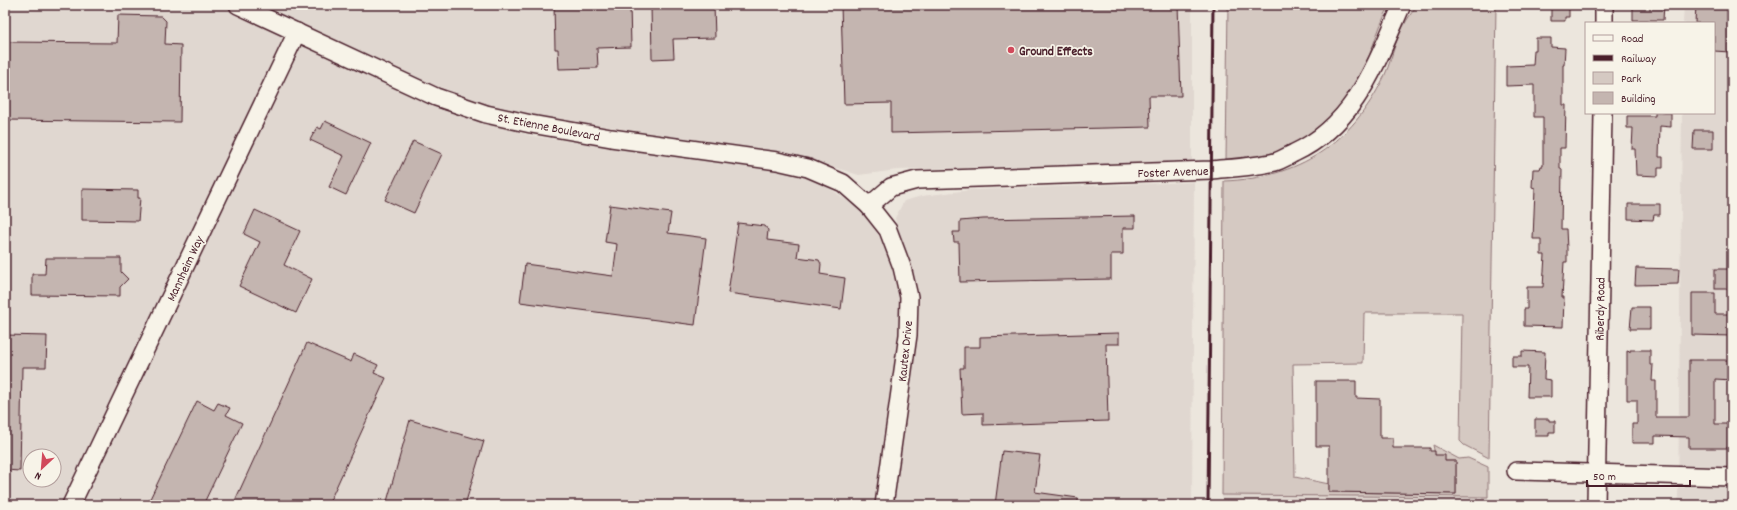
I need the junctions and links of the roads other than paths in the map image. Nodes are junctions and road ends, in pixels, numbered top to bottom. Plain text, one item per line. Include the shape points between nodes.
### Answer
1 (238, 5) edge
2 (1402, 5) edge
3 (1604, 5) edge
4 (271, 13) edge
5 (1604, 22) edge
6 (297, 32) junction
7 (1603, 114) edge
8 (870, 206) junction
9 (1516, 471) dead end
10 (1597, 473) junction
11 (1732, 477) edge
12 (71, 505) edge
13 (884, 505) edge
14 (1596, 505) edge

1 - 4 street, St. Etienne Boulevard
2 - 8 street, Foster Avenue via 1366,84 1340,121 1308,146 1276,162 1211,170 917,180 891,187
3 - 5 street
4 - 6 street, St. Etienne Boulevard
6 - 8 street, St. Etienne Boulevard via 436,97 486,114 612,138 770,159 808,168 843,183
6 - 12 street, Mannheim Way
7 - 10 street, Riberdy Road
8 - 13 street, Kautex Drive via 888,230 902,267 909,297 908,335
9 - 10 street
10 - 11 street
10 - 14 street, Riberdy Road

